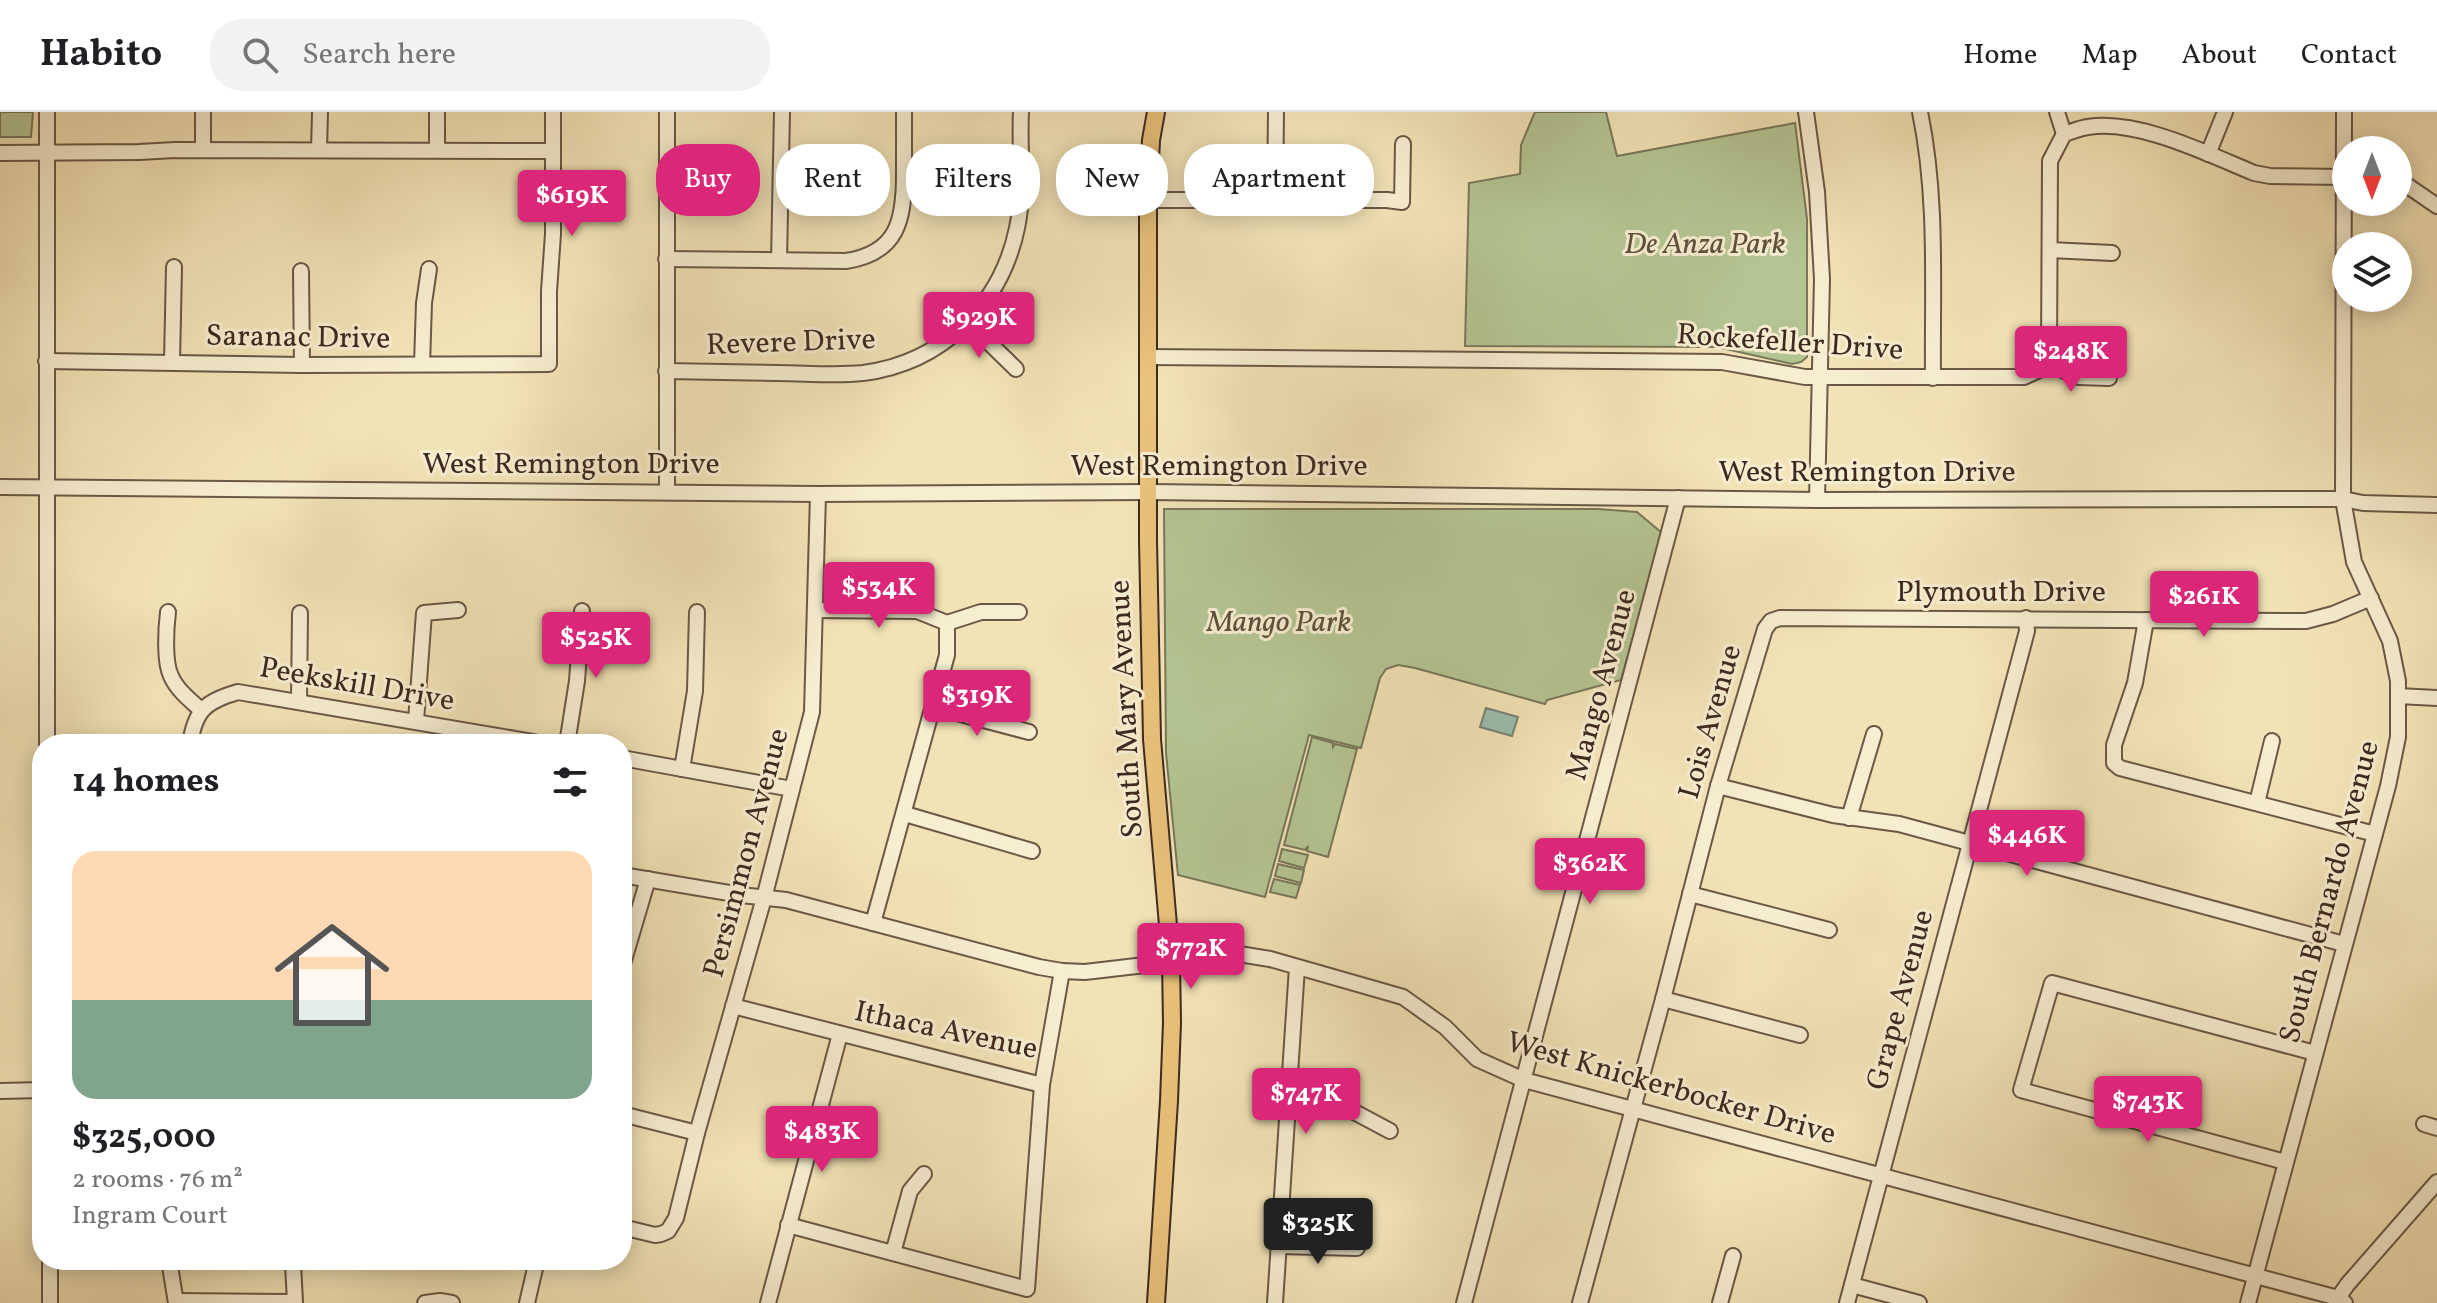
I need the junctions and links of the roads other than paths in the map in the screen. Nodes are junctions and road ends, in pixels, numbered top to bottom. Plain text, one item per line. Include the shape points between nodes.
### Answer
1 (47, 112) edge
2 (203, 112) edge
3 (320, 112) edge
4 (437, 112) edge
5 (553, 112) edge
6 (667, 112) edge
7 (782, 112) edge
8 (904, 112) edge
9 (1021, 112) edge
10 (1156, 112) edge
11 (1276, 112) edge
12 (1806, 112) edge
13 (1920, 112) edge
14 (2057, 112) edge
15 (2225, 112) edge
16 (2344, 112) edge
17 (2064, 134) junction
18 (2344, 136) edge
19 (1151, 144) edge
20 (1276, 144) edge
21 (1403, 144) dead end
22 (203, 150) junction
23 (319, 150) junction
24 (437, 150) junction
25 (553, 151) junction
26 (47, 152) junction
27 (0, 153) edge
28 (2208, 154) junction
29 (2332, 177) edge
30 (2412, 189) edge
31 (1374, 200) edge
32 (2437, 206) edge
33 (1148, 216) edge
34 (2345, 216) edge
35 (2050, 250) junction
36 (2112, 253) dead end
37 (666, 259) junction
38 (779, 260) junction
39 (174, 267) dead end
40 (429, 269) dead end
41 (301, 271) dead end
42 (969, 323) junction
43 (1148, 357) junction
44 (46, 361) junction
45 (172, 362) junction
46 (2045, 363) junction
47 (422, 364) junction
48 (302, 365) junction
49 (1016, 369) dead end
50 (666, 371) junction
51 (1819, 377) junction
52 (1933, 378) junction
53 (2109, 378) dead end
54 (0, 487) edge
55 (46, 487) junction
56 (667, 492) junction
57 (1149, 492) junction
58 (818, 494) junction
59 (1678, 498) junction
60 (2343, 499) junction
61 (1817, 500) junction
62 (2437, 505) edge
63 (2371, 598) junction
64 (458, 610) dead end
65 (815, 610) junction
66 (582, 611) dead end
67 (168, 612) dead end
68 (697, 612) dead end
69 (1019, 612) dead end
70 (300, 613) dead end
71 (2026, 618) junction
72 (2146, 620) junction
73 (1771, 621) joint
74 (947, 623) junction
75 (2398, 696) junction
76 (2437, 698) edge
77 (299, 701) junction
78 (934, 707) junction
79 (201, 710) junction
80 (416, 721) junction
81 (1029, 732) dead end
82 (47, 734) edge
83 (193, 734) edge
84 (489, 734) edge
85 (569, 734) edge
86 (1874, 734) dead end
87 (2272, 741) dead end
88 (632, 760) edge
89 (682, 769) junction
90 (1718, 786) junction
91 (792, 789) junction
92 (2257, 803) junction
93 (905, 814) junction
94 (1849, 818) junction
95 (2375, 834) junction
96 (1970, 843) junction
97 (1032, 851) dead end
98 (632, 877) edge
99 (648, 879) junction
100 (1690, 894) junction
101 (764, 898) junction
102 (873, 923) junction
103 (1829, 930) dead end
104 (632, 933) edge
105 (2344, 944) junction
106 (1171, 960) junction
107 (1297, 967) junction
108 (1062, 971) junction
109 (1663, 999) junction
110 (733, 1006) junction
111 (840, 1034) junction
112 (1800, 1035) dead end
113 (2315, 1053) junction
114 (1524, 1080) junction
115 (1042, 1085) junction
116 (32, 1090) edge
117 (0, 1091) edge
118 (1289, 1104) junction
119 (1633, 1109) junction
120 (632, 1117) edge
121 (1390, 1131) dead end
122 (697, 1133) junction
123 (2285, 1162) junction
124 (924, 1174) dead end
125 (1882, 1175) junction
126 (2437, 1182) edge
127 (788, 1225) junction
128 (632, 1229) edge
129 (1280, 1246) junction
130 (1357, 1248) dead end
131 (893, 1253) junction
132 (1733, 1256) dead end
133 (50, 1270) edge
134 (171, 1270) edge
135 (293, 1270) edge
136 (535, 1270) edge
137 (2255, 1276) junction
138 (1852, 1285) junction
139 (2342, 1301) edge
140 (176, 1302) edge
141 (50, 1303) edge
142 (425, 1303) edge
143 (452, 1303) edge
144 (527, 1303) edge
145 (768, 1303) edge
146 (1156, 1303) edge
147 (1275, 1303) edge
148 (1464, 1303) edge
149 (1580, 1303) edge
150 (1720, 1303) edge
151 (1847, 1303) edge
152 (1919, 1303) edge
153 (2248, 1303) edge

1 - 26 street
2 - 22 street
3 - 23 street
4 - 24 street
5 - 25 street
6 - 37 street
7 - 38 street
8 - 38 street via 904,204 890,239 856,259
9 - 42 street, Revere Drive via 1017,230 1003,271
10 - 19 main road, South Mary Avenue
11 - 20 street
12 - 51 street via 1822,279
13 - 52 street via 1932,213
14 - 17 street
15 - 28 street
16 - 18 street, South Bernardo Avenue
17 - 28 street via 2089,127 2133,129
17 - 35 street via 2050,161
21 - 31 street via 1402,202
22 - 23 street
22 - 26 street
23 - 24 street
24 - 25 street
25 - 47 street, Saranac Drive via 549,364
26 - 27 street
26 - 44 street
28 - 29 street via 2270,176
30 - 32 street
33 - 43 main road, South Mary Avenue
34 - 60 street, South Bernardo Avenue
35 - 36 street
35 - 46 street via 2051,342
37 - 38 street
37 - 50 street
39 - 45 street
40 - 47 street
41 - 48 street
42 - 49 street
42 - 50 street, Revere Drive via 919,356 864,372
43 - 51 street, Rockefeller Drive via 1722,362
43 - 57 main road, South Mary Avenue
44 - 45 street, Saranac Drive
44 - 55 street
45 - 48 street, Saranac Drive
46 - 52 street, Rockefeller Drive via 2024,377
46 - 53 street via 2079,377
47 - 48 street, Saranac Drive
50 - 56 street
51 - 52 street, Rockefeller Drive
51 - 61 street
54 - 55 street, West Remington Drive
55 - 56 street, West Remington Drive
55 - 82 street
56 - 58 street, West Remington Drive
57 - 58 street, West Remington Drive
57 - 59 street, West Remington Drive
57 - 106 main road, South Mary Avenue via 1152,739
58 - 65 street, Persimmon Avenue
59 - 61 street, West Remington Drive
59 - 114 street, Mango Avenue
60 - 61 street, West Remington Drive
60 - 62 street, West Remington Drive
60 - 63 street, South Bernardo Avenue via 2354,562
63 - 72 street, Plymouth Drive via 2306,621
63 - 75 street, South Bernardo Avenue via 2390,641
64 - 80 street via 424,613
65 - 74 street via 917,611
65 - 91 street, Persimmon Avenue via 812,712
66 - 85 street
67 - 79 street via 170,674
68 - 89 street via 695,691
69 - 74 street via 981,612
70 - 77 street
71 - 72 street, Plymouth Drive
71 - 73 street, Plymouth Drive
71 - 96 street, Grape Avenue via 2027,631
72 - 92 street via 2114,763
73 - 90 street, Lois Avenue
74 - 78 street via 947,655
75 - 76 street
75 - 95 street, South Bernardo Avenue via 2394,762
77 - 79 street, Peekskill Drive via 238,692 215,698
77 - 80 street, Peekskill Drive
78 - 81 street
78 - 93 street
79 - 83 street
80 - 84 street, Peekskill Drive
86 - 94 street
87 - 92 street
88 - 89 street
89 - 91 street
90 - 94 street
90 - 100 street, Lois Avenue
91 - 101 street, Persimmon Avenue
92 - 95 street
93 - 97 street
93 - 102 street
94 - 96 street via 1899,824
95 - 105 street, South Bernardo Avenue
96 - 105 street
96 - 125 street, Grape Avenue
98 - 99 street, West Knickerbocker Drive
99 - 101 street, West Knickerbocker Drive
99 - 104 street
100 - 103 street
100 - 109 street, Lois Avenue
101 - 102 street, West Knickerbocker Drive
101 - 110 street, Persimmon Avenue
102 - 108 street, West Knickerbocker Drive
105 - 113 street, South Bernardo Avenue
106 - 107 street, West Knickerbocker Drive via 1239,954
106 - 108 street, West Knickerbocker Drive
106 - 146 main road, South Mary Avenue via 1169,1101
107 - 114 street, West Knickerbocker Drive via 1403,997 1477,1059
107 - 118 street
108 - 115 street, Ithaca Avenue
109 - 112 street
109 - 119 street, Lois Avenue
110 - 111 street, Ithaca Avenue
110 - 122 street, Persimmon Avenue
111 - 115 street, Ithaca Avenue
111 - 127 street
113 - 123 street, South Bernardo Avenue
113 - 123 street via 2052,983 2021,1090
114 - 119 street, West Knickerbocker Drive
114 - 148 street, Mango Avenue
115 - 131 street via 1027,1289
116 - 117 street
118 - 121 street via 1345,1107
118 - 129 street
119 - 125 street, West Knickerbocker Drive
119 - 149 street, Lois Avenue
120 - 122 street
122 - 128 street, Persimmon Avenue via 668,1231 655,1235
123 - 137 street, South Bernardo Avenue
124 - 131 street via 910,1191
125 - 137 street, West Knickerbocker Drive
125 - 138 street, Grape Avenue
126 - 139 street via 2347,1285
127 - 131 street
127 - 145 street
129 - 130 street
129 - 147 street
132 - 150 street
133 - 141 street
134 - 140 street
135 - 140 street via 295,1302
136 - 144 street
137 - 139 street, West Knickerbocker Drive
137 - 153 street, South Bernardo Avenue
138 - 151 street, Grape Avenue
138 - 152 street
142 - 143 street

